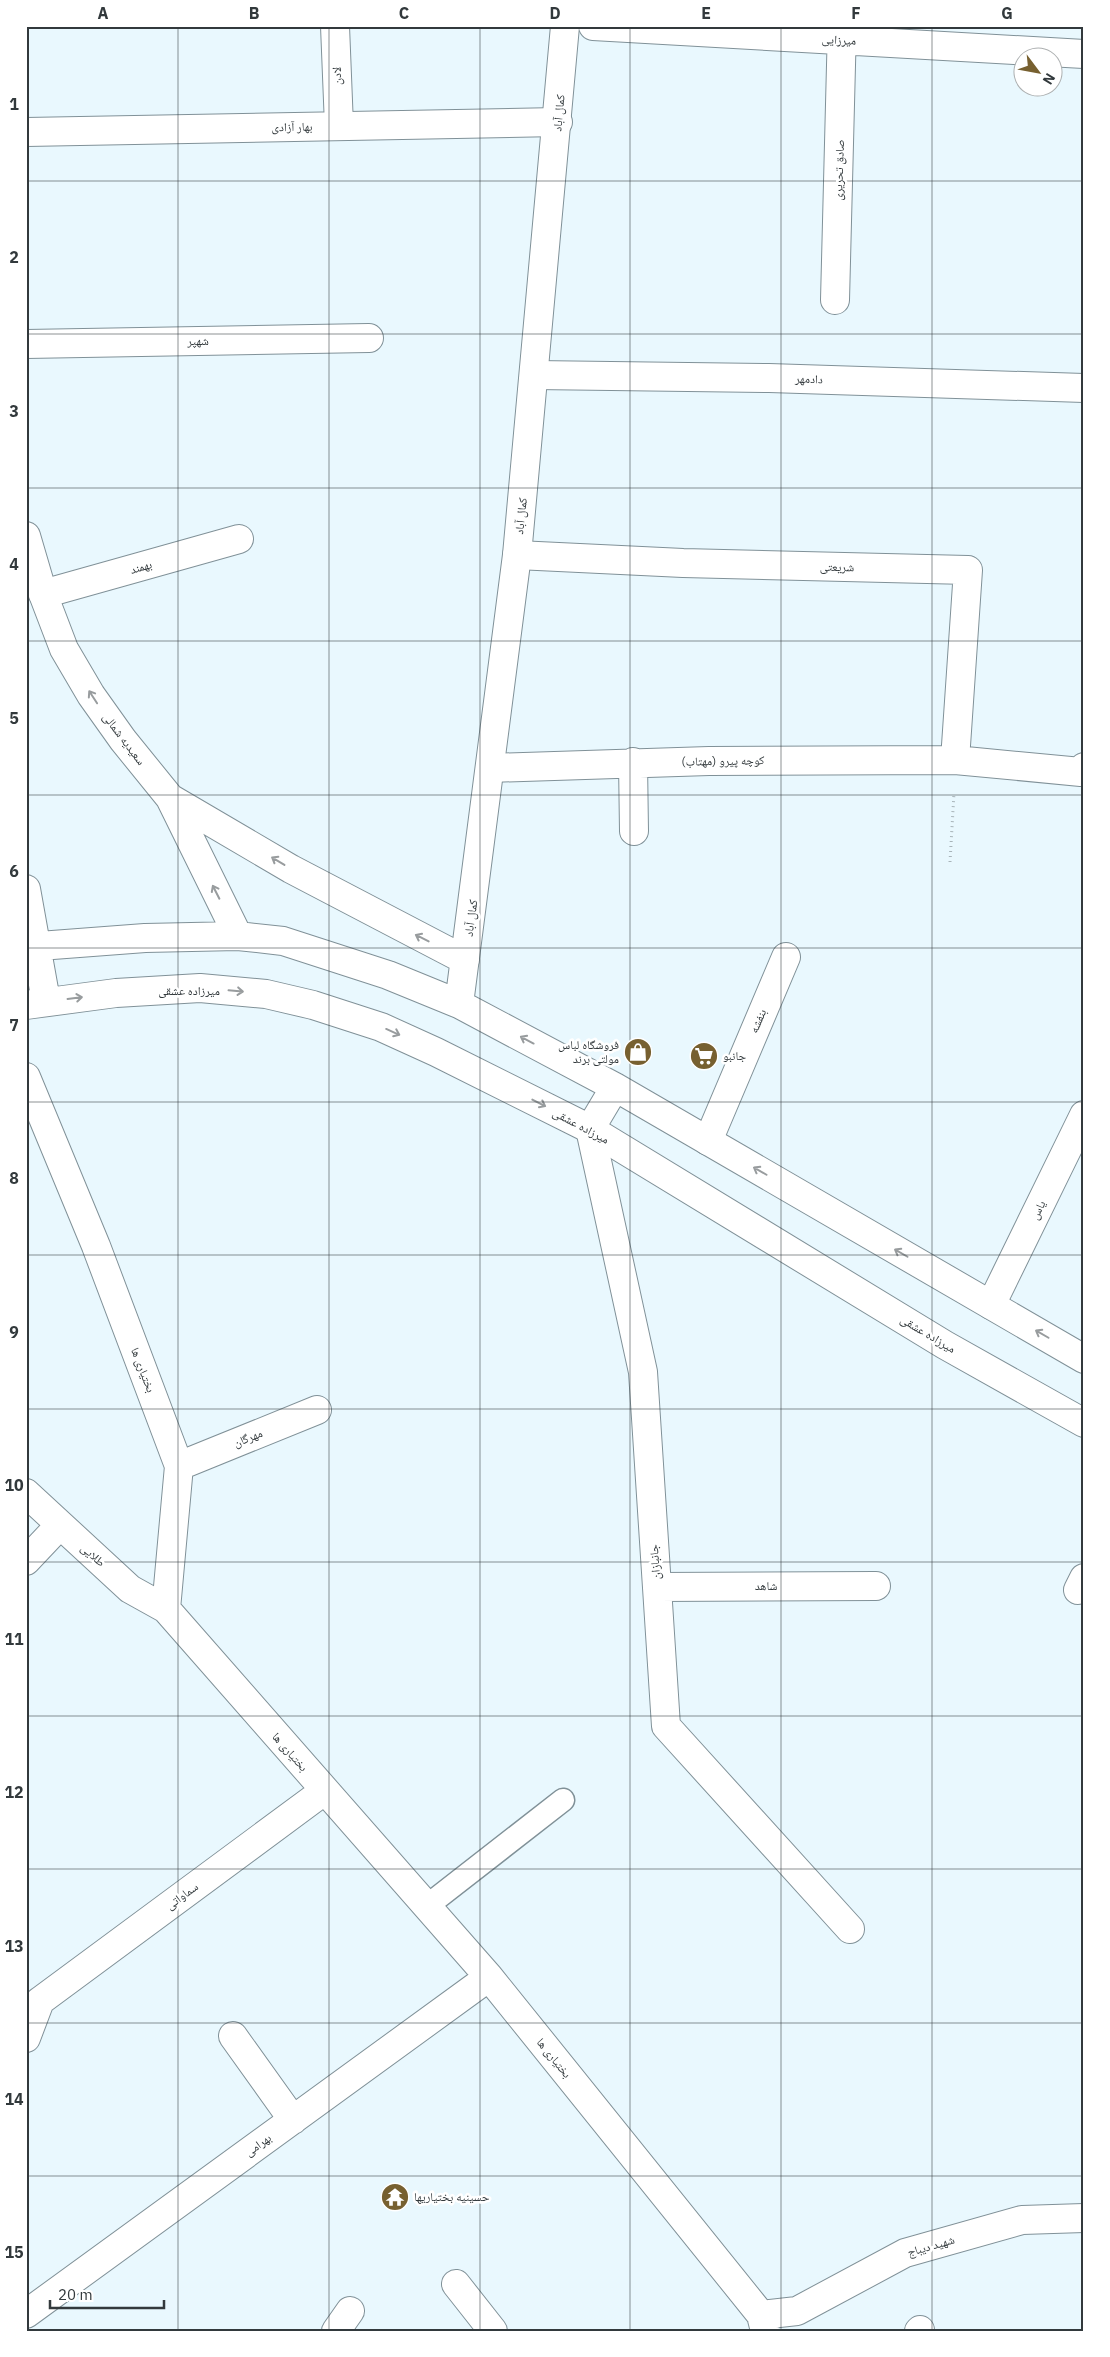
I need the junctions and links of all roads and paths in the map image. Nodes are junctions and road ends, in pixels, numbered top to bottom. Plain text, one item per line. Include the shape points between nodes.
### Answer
1 (335, 26) edge
2 (565, 26) edge
3 (594, 26) edge
4 (842, 33) edge
5 (1084, 54) edge
6 (558, 122) junction
7 (339, 126) junction
8 (26, 132) edge
9 (835, 300) dead end
10 (369, 338) dead end
11 (26, 344) edge
12 (535, 375) junction
13 (1084, 388) edge
14 (26, 536) edge
15 (239, 539) dead end
16 (517, 554) junction
17 (43, 594) junction
18 (955, 760) junction
19 (634, 762) junction
20 (490, 768) junction
21 (1084, 768) edge
22 (170, 798) junction
23 (634, 831) dead end
24 (950, 862) dead end
25 (26, 889) edge
26 (238, 936) junction
27 (32, 946) edge
28 (786, 957) dead end
29 (465, 960) junction
30 (36, 1003) edge
31 (459, 1004) junction
32 (26, 1077) edge
33 (615, 1087) junction
34 (1084, 1114) edge
35 (590, 1129) junction
36 (708, 1141) junction
37 (991, 1305) junction
38 (1084, 1359) edge
39 (317, 1410) dead end
40 (1084, 1423) edge
41 (179, 1466) junction
42 (26, 1493) edge
43 (60, 1525) junction
44 (26, 1561) edge
45 (876, 1586) dead end
46 (657, 1587) junction
47 (166, 1609) junction
48 (324, 1791) junction
49 (564, 1800) dead end
50 (427, 1906) junction
51 (850, 1929) dead end
52 (489, 1977) junction
53 (33, 2000) edge
54 (233, 2036) dead end
55 (26, 2038) edge
56 (292, 2120) junction
57 (1084, 2218) edge
58 (456, 2284) dead end
59 (26, 2314) edge
60 (763, 2323) edge
61 (493, 2331) edge

1 - 7 street, لادن
2 - 6 street, کمال آباد
3 - 4 street, میرزایی
4 - 5 street, میرزایی
4 - 9 street, صادق تحریری
6 - 7 street, بهار آزادی
6 - 12 street, کمال آباد
7 - 8 street, بهار آزادی
10 - 11 street, شهپر
12 - 13 street, دادمهر via 769,378
12 - 16 street, کمال آباد
14 - 17 street, سعیدیه شمالی
15 - 17 street, بهمند
16 - 18 street, شریعتی via 682,563 968,570
16 - 20 street, کمال آباد
22 -> 17 street, سعیدیه شمالی via 122,740 91,694 64,649
18 - 19 street, کوچه پیرو (مهتاب)
18 - 21 street, کوچه پیرو (مهتاب) via 1081,772
18 - 24 path
19 - 20 street, کوچه پیرو (مهتاب)
19 - 23 street
20 - 29 street, کمال آباد
26 -> 22 street, سعیدیه شمالی
29 -> 22 street via 291,869
25 - 27 street
26 - 27 street via 144,938
26 - 31 street via 283,941 388,974
27 - 30 street
28 - 36 street, بنفشه
29 - 31 street, کمال آباد
30 -> 35 street, میرزاده عشقی via 116,993 200,988 266,994 313,1005 389,1030
33 -> 31 street
32 - 41 street, بختیاری ها via 96,1246
33 - 35 street
33 - 36 street
34 - 37 street, یاس
35 - 40 street, میرزاده عشقی via 945,1345
35 - 46 street, جانبازان via 643,1372
37 -> 36 street
38 -> 37 street
39 - 41 street, مهرگان
41 - 47 street, بختیاری ها
42 - 43 street, طلایی
43 - 44 street
43 - 47 street, طلایی via 130,1588
45 - 46 street, شاهد
46 - 51 street, جانبازان via 666,1726
47 - 48 street, بختیاری ها
48 - 50 street, بختیاری ها
48 - 53 street, سماواتی
49 - 50 lane
50 - 52 street, بختیاری ها
52 - 56 street, بهرامی
52 - 60 street, بختیاری ها
53 - 55 street
54 - 56 street
56 - 59 street, بهرامی
57 - 60 street, شهید دیباج via 1022,2220 905,2253 797,2311
58 - 61 street

